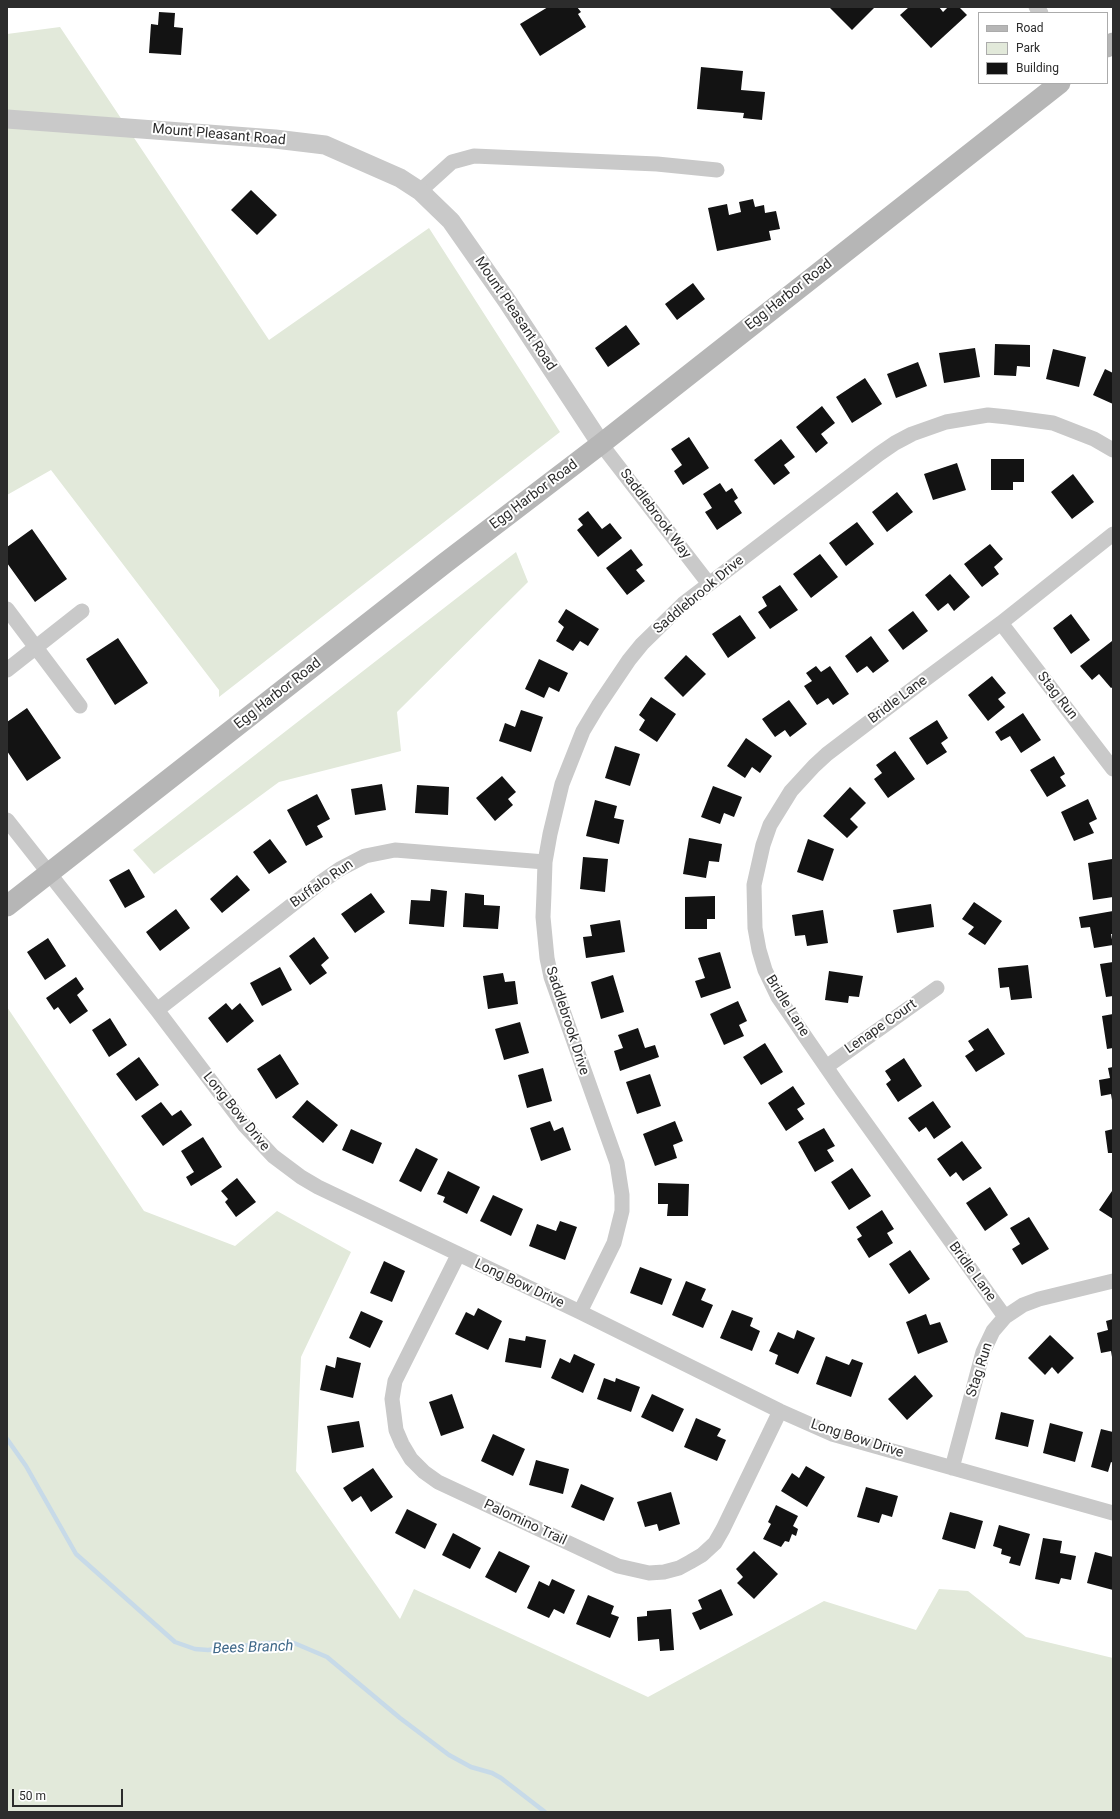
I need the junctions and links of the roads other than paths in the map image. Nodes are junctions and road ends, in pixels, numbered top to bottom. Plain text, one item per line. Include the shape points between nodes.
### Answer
1 (1059, 84) edge
2 (7, 119) edge
3 (717, 170) dead end
4 (420, 191) junction
5 (601, 444) junction
6 (1113, 450) edge
7 (1113, 534) edge
8 (709, 584) junction
9 (7, 609) edge
10 (82, 611) dead end
11 (1001, 623) junction
12 (36, 647) junction
13 (7, 670) edge
14 (80, 706) dead end
15 (1113, 769) edge
16 (7, 820) edge
17 (545, 862) junction
18 (50, 873) junction
19 (7, 906) edge
20 (937, 988) dead end
21 (157, 1010) junction
22 (826, 1067) junction
23 (458, 1255) junction
24 (1113, 1281) edge
25 (580, 1312) junction
26 (1005, 1317) junction
27 (780, 1411) junction
28 (952, 1468) junction
29 (1113, 1513) edge

1 - 5 main road, Egg Harbor Road
2 - 4 street, Mount Pleasant Road via 325,145 400,178
3 - 4 street via 657,164 474,156 452,162
4 - 5 street, Mount Pleasant Road via 451,221
5 - 8 street, Saddlebrook Way
5 - 18 main road, Egg Harbor Road
6 - 8 street, Saddlebrook Drive via 1073,430 1029,419 988,416 935,425 895,443
7 - 11 street, Bridle Lane
8 - 17 street, Saddlebrook Drive via 683,604 642,644 590,719 562,784
9 - 12 street
10 - 12 street
11 - 15 street, Stag Run
11 - 22 street, Bridle Lane via 827,754 791,791 770,825 754,885 755,928 759,950 778,997
12 - 13 street
12 - 14 street
16 - 18 street, Long Bow Drive
17 - 21 street, Buffalo Run via 395,850 365,856 324,880
17 - 25 street, Saddlebrook Drive via 543,917 551,977 616,1163 622,1195 622,1211 614,1243
18 - 19 main road, Egg Harbor Road
18 - 21 street, Long Bow Drive
20 - 22 street, Lenape Court
21 - 23 street, Long Bow Drive via 245,1126 260,1144 286,1167 318,1187
22 - 26 street, Bridle Lane
23 - 25 street, Long Bow Drive
23 - 27 street, Palomino Trail via 403,1365 392,1399 396,1430 402,1444 411,1459 438,1482 618,1566 649,1573 664,1572 690,1562 715,1543
24 - 26 street, Stag Run via 1038,1299
25 - 27 street, Long Bow Drive
26 - 28 street, Stag Run via 993,1331 984,1352
27 - 28 street, Long Bow Drive via 832,1434
28 - 29 street, Long Bow Drive

